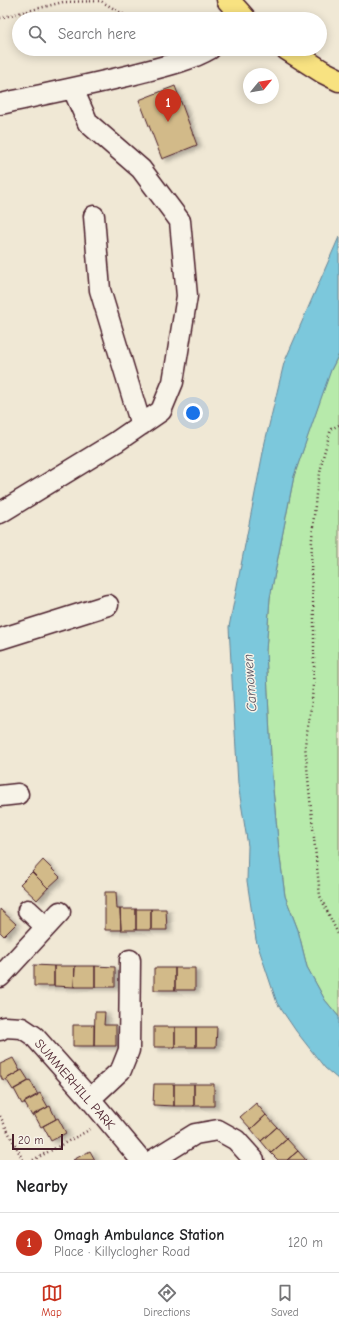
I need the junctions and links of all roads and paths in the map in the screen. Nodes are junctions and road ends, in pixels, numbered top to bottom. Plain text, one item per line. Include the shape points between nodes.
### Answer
1 (228, 0) edge
2 (24, 12) edge
3 (119, 12) edge
4 (239, 12) edge
5 (12, 15) edge
6 (0, 18) edge
7 (192, 56) edge
8 (298, 56) edge
9 (339, 80) edge
10 (73, 89) junction
11 (0, 104) edge
12 (94, 216) dead end
13 (141, 425) junction
14 (339, 425) edge
15 (0, 513) edge
16 (108, 604) dead end
17 (0, 639) edge
18 (28, 910) dead end
19 (60, 912) dead end
20 (46, 927) junction
21 (339, 936) edge
22 (130, 960) dead end
23 (0, 978) edge
24 (0, 1030) edge
25 (90, 1100) junction
26 (0, 1116) edge
27 (108, 1121) junction
28 (23, 1160) edge
29 (33, 1160) edge
30 (141, 1160) edge
31 (153, 1160) edge
32 (254, 1160) edge

1 - 4 highway
2 - 3 path via 63,2 101,1
5 - 6 path
7 - 10 street via 159,68
8 - 9 highway
10 - 11 street
10 - 13 street via 88,123 141,169 180,221 186,296 173,382 161,411
12 - 13 street via 100,290
13 - 15 street
14 - 21 path via 331,429 316,494 311,572 314,667 312,702 305,745 320,896
16 - 17 street
18 - 20 street
19 - 20 street
20 - 23 street
22 - 25 street via 129,1050 121,1070
24 - 25 street, SUMMERHILL PARK via 4,1027 22,1028 34,1036
25 - 27 street, SUMMERHILL PARK
26 - 28 path
27 - 29 path
27 - 30 street, SUMMERHILL PARK
31 - 32 street via 195,1134 218,1130 236,1140

